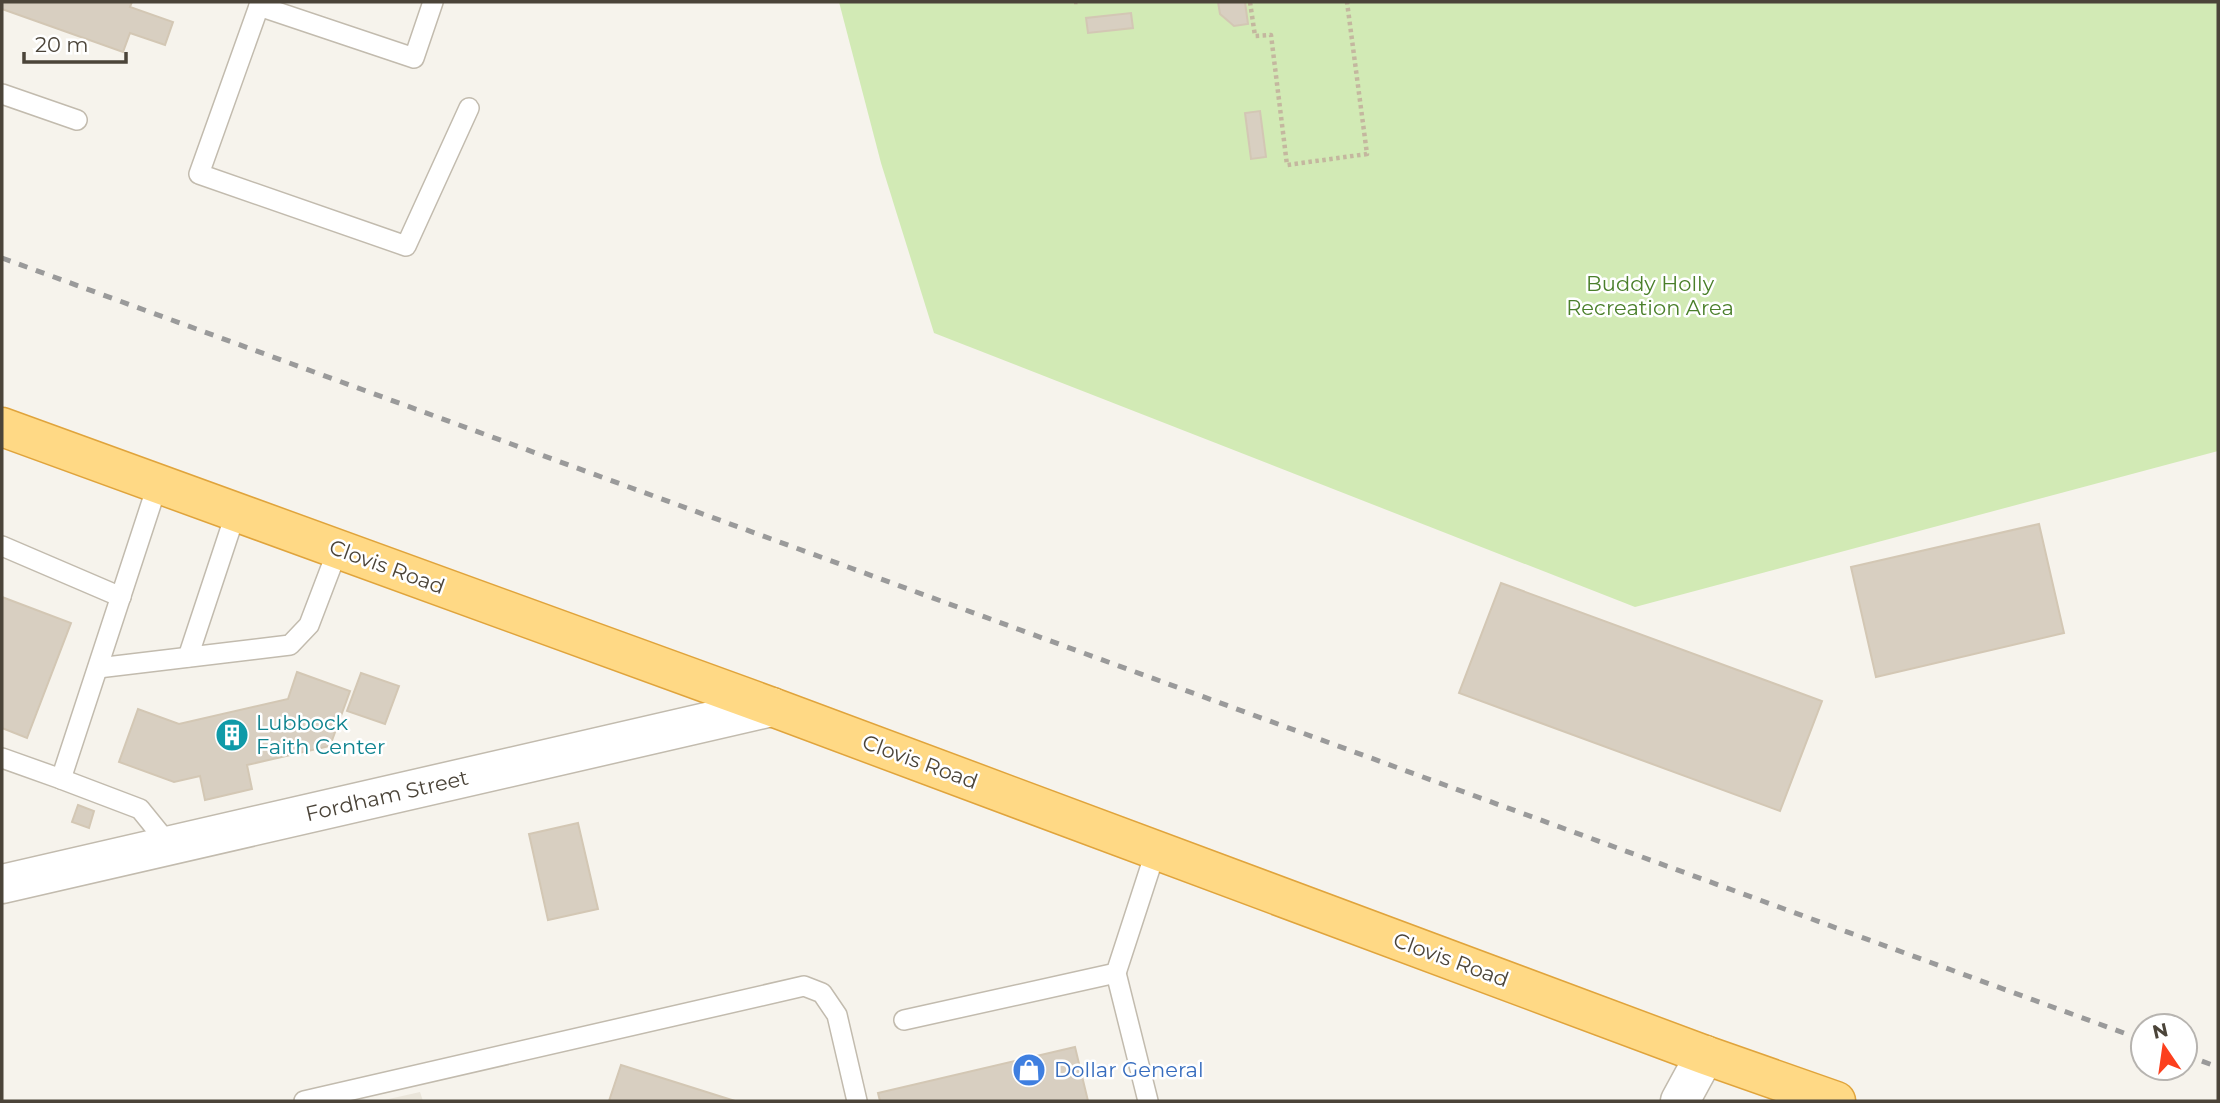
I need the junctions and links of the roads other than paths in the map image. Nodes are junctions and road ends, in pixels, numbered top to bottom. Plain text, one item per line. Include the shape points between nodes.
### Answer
1 (433, 2) edge
2 (260, 4) edge
3 (2, 94) edge
4 (469, 108) dead end
5 (77, 120) dead end
6 (2, 427) edge
7 (158, 483) junction
8 (236, 512) junction
9 (2, 546) edge
10 (338, 549) junction
11 (121, 597) junction
12 (188, 657) junction
13 (98, 668) junction
14 (772, 707) junction
15 (2, 758) edge
16 (61, 779) junction
17 (170, 846) junction
18 (1156, 850) junction
19 (2, 884) edge
20 (1116, 973) junction
21 (904, 1020) dead end
22 (1705, 1055) junction
23 (304, 1101) edge
24 (857, 1101) edge
25 (1148, 1101) edge
26 (1680, 1101) edge
27 (1836, 1101) edge

1 - 2 lane via 414,58
2 - 4 lane via 199,174 406,246
3 - 5 lane
6 - 7 highway, Clovis Road
7 - 8 highway, Clovis Road
7 - 11 lane
8 - 10 highway, Clovis Road
8 - 12 lane
9 - 11 lane
10 - 12 lane via 309,625 290,645
10 - 14 highway, Clovis Road
11 - 13 lane
12 - 13 lane
13 - 16 lane
14 - 17 street, Fordham Street
14 - 18 highway, Clovis Road
15 - 16 lane
16 - 17 lane via 140,809
17 - 19 street, Fordham Street
18 - 20 lane
18 - 22 highway, Clovis Road
20 - 21 lane
20 - 25 lane
22 - 26 street
22 - 27 highway, Clovis Road
23 - 24 lane via 803,986 822,993 837,1015

